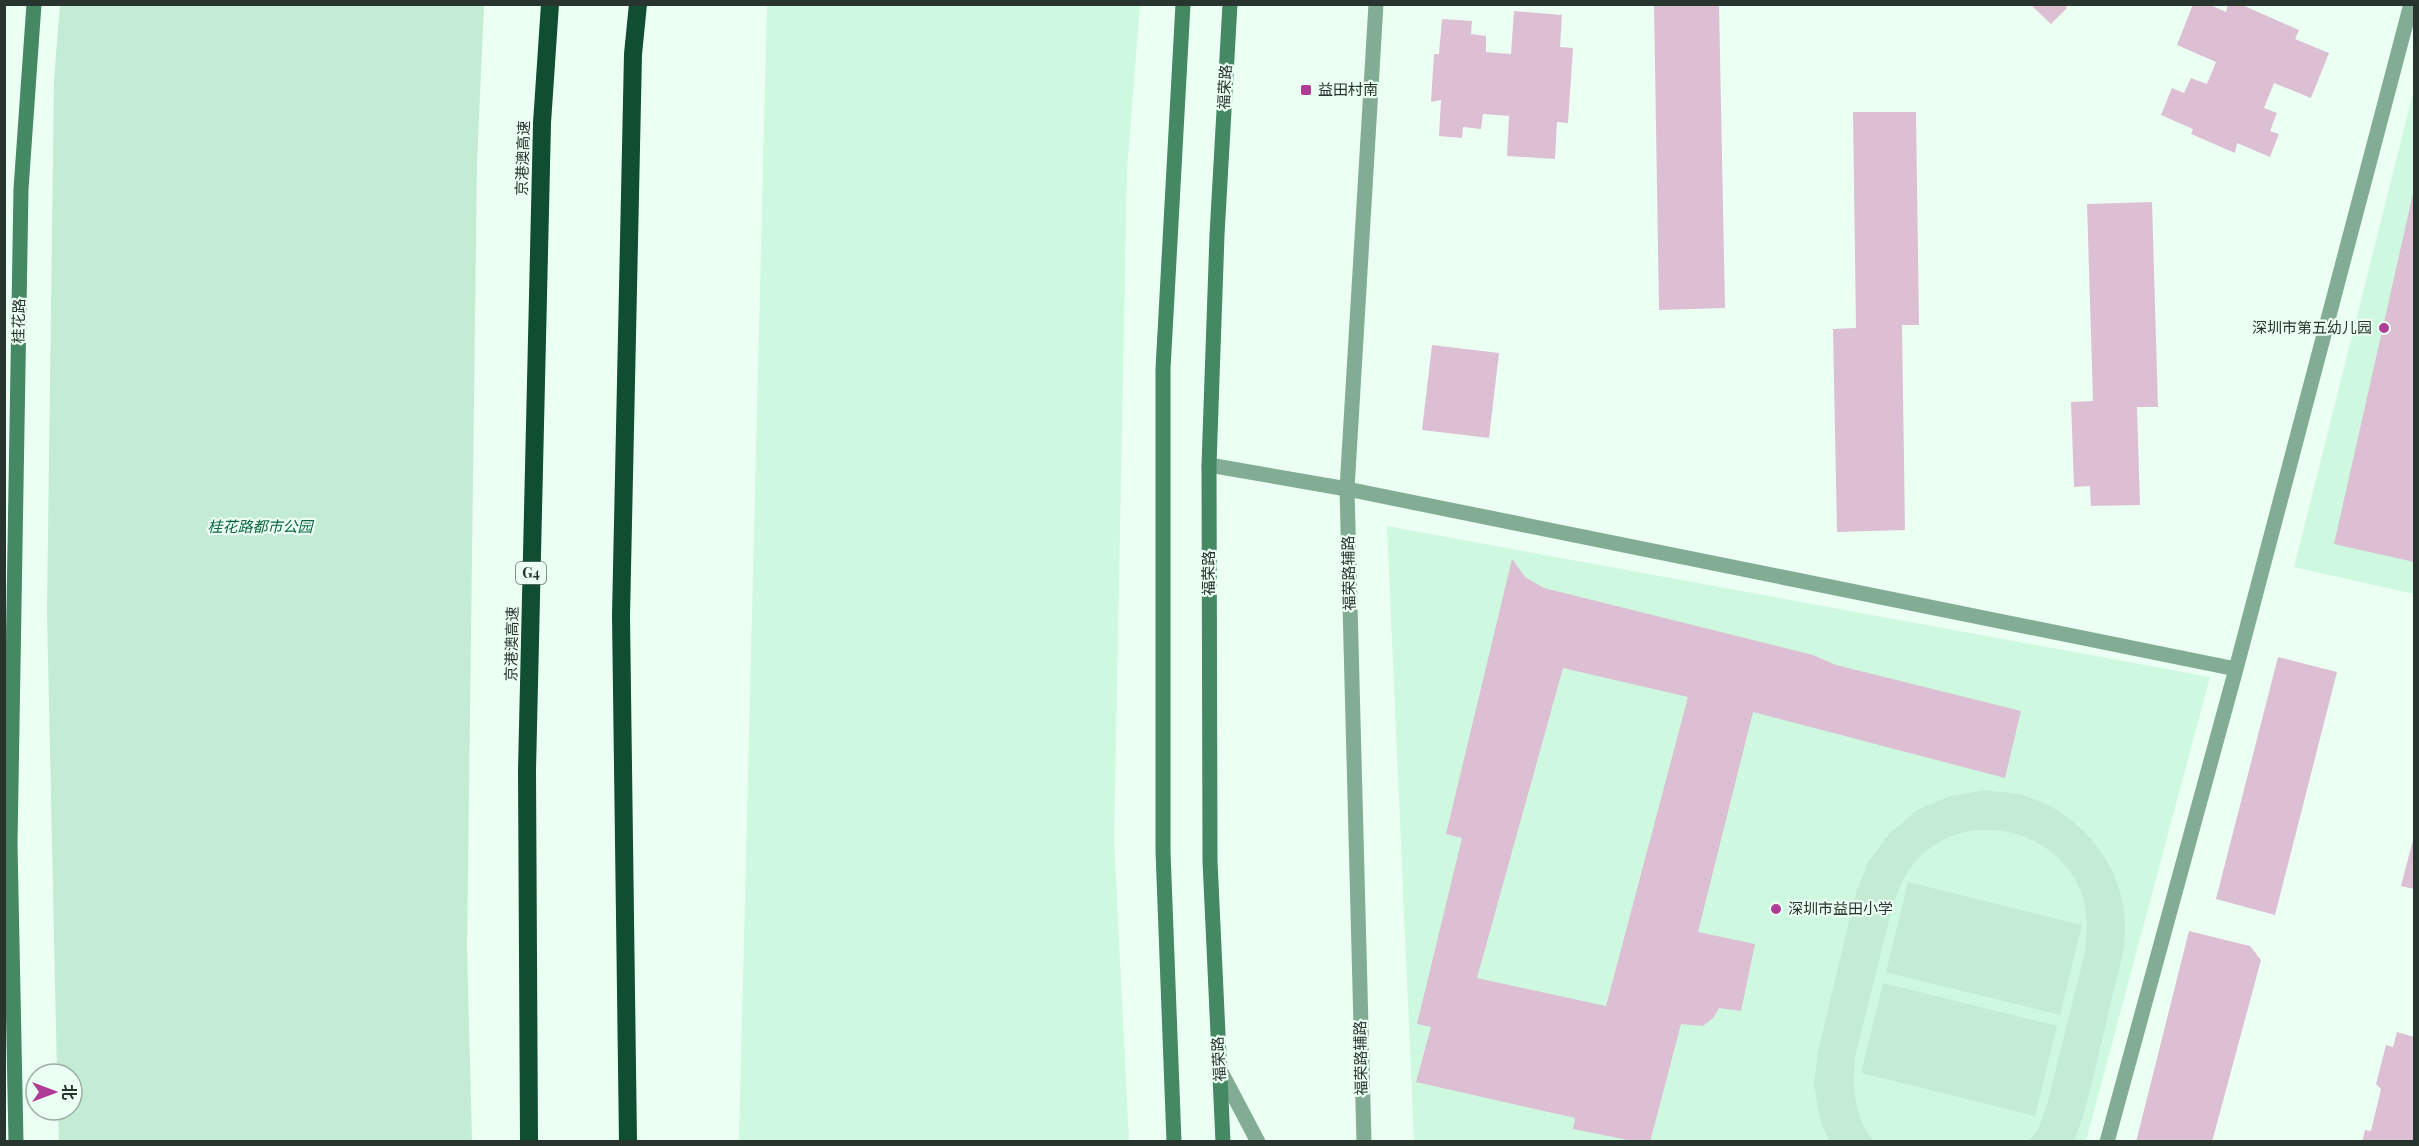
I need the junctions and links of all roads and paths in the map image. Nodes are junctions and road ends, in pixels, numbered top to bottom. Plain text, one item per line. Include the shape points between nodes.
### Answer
1 (34, 4) edge
2 (550, 4) edge
3 (638, 4) edge
4 (1183, 4) edge
5 (1230, 4) edge
6 (1376, 4) edge
7 (2411, 4) edge
8 (1209, 465) junction
9 (1347, 489) junction
10 (2236, 669) junction
11 (1219, 1068) junction
12 (16, 1142) edge
13 (529, 1142) edge
14 (628, 1142) edge
15 (1174, 1142) edge
16 (1223, 1142) edge
17 (1258, 1142) edge
18 (1364, 1142) edge
19 (2107, 1142) edge

1 - 12 main road, 桂花路 via 21,189 10,844
2 - 13 highway, 京港澳高速 / G4 via 542,123 527,770
3 - 14 highway via 633,54 621,616
4 - 15 main road via 1163,369 1163,851
5 - 8 main road, 福荣路 via 1216,235
6 - 9 street, 福荣路辅路
7 - 10 street
8 - 9 street
8 - 11 main road, 福荣路 via 1210,861
9 - 10 street
9 - 18 street, 福荣路辅路
10 - 19 street
11 - 16 main road, 福荣路
11 - 17 street

